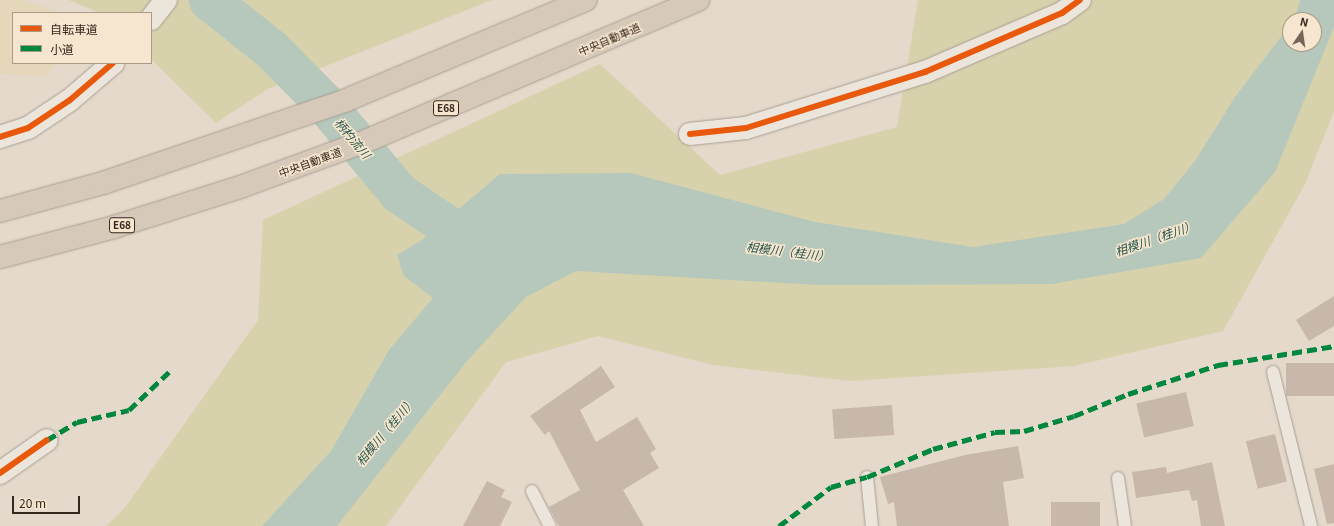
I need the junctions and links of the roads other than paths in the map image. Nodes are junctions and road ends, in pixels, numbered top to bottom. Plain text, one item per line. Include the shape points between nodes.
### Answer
1 (166, 0) edge
2 (586, 0) edge
3 (698, 0) edge
4 (1080, 0) edge
5 (152, 18) edge
6 (112, 64) edge
7 (690, 134) dead end
8 (0, 137) edge
9 (0, 211) edge
10 (0, 257) edge
11 (1273, 372) dead end
12 (47, 440) dead end
13 (0, 473) edge
14 (867, 477) dead end
15 (1118, 478) dead end
16 (532, 491) dead end
17 (550, 526) edge
18 (872, 526) edge
19 (1125, 526) edge
20 (1311, 526) edge

1 - 5 street
2 - 9 highway via 344,101 218,146
3 - 10 highway, 中央自動車道 / E68 via 366,141 243,186 114,227
4 - 7 street via 1062,13 925,72 746,128
6 - 8 street via 70,100 28,128
11 - 20 lane
12 - 13 street
14 - 18 lane
15 - 19 lane
16 - 17 lane

